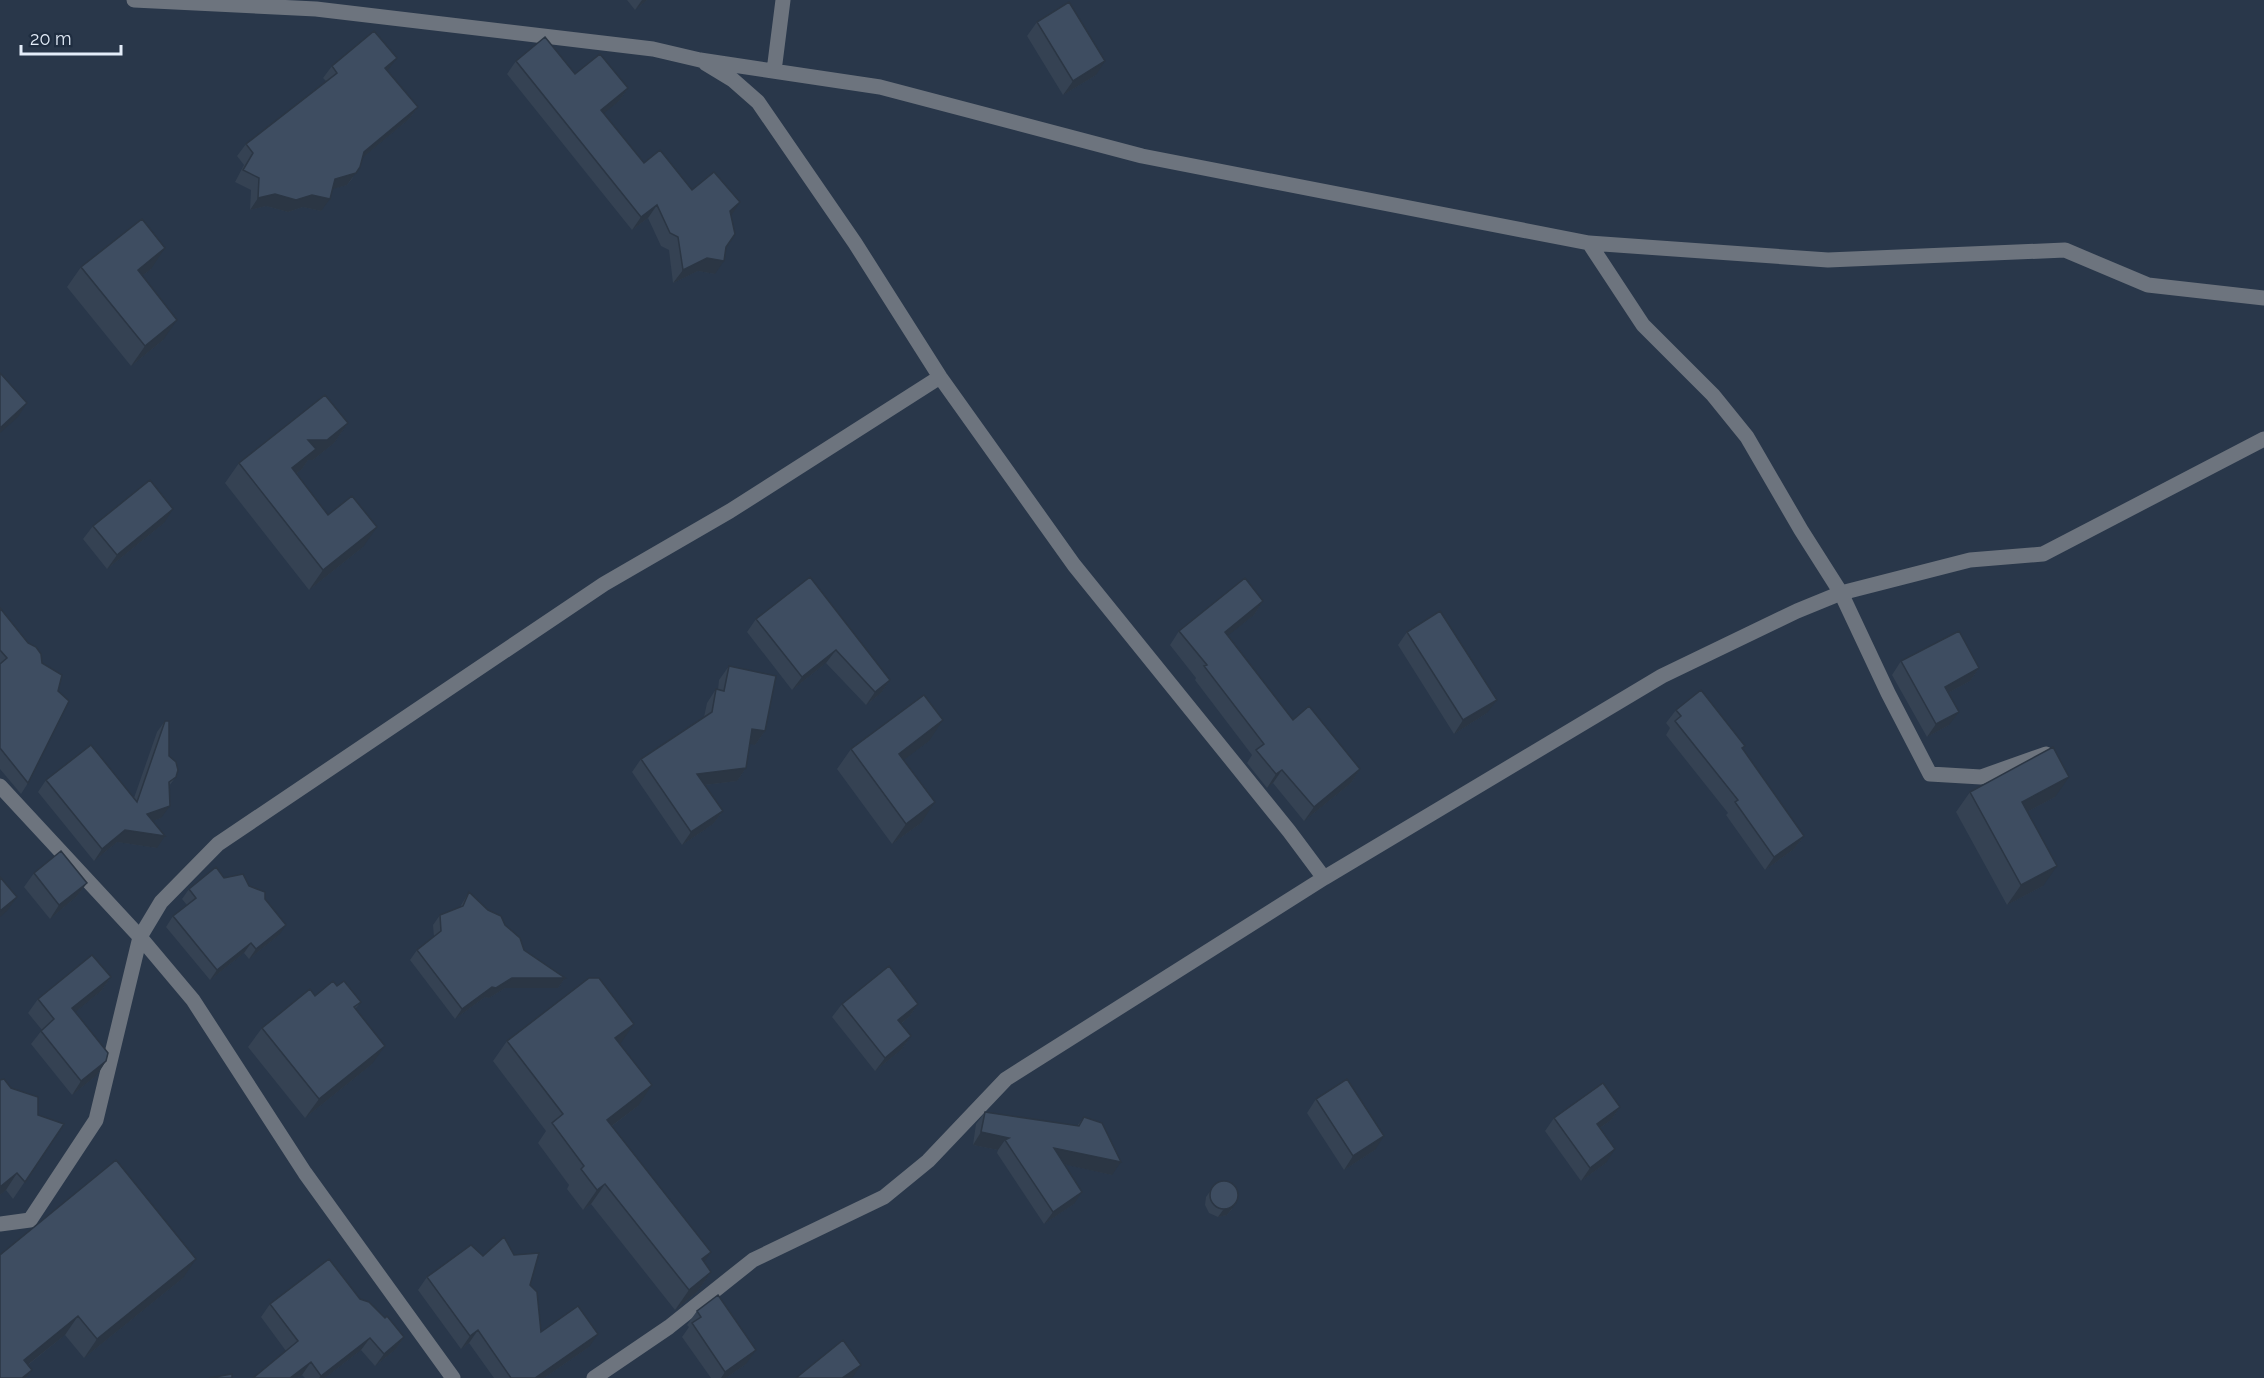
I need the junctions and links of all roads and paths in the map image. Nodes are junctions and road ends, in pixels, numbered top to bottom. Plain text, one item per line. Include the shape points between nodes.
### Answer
1 (134, 0) edge
2 (783, 0) edge
3 (700, 60) junction
4 (774, 71) junction
5 (1589, 243) junction
6 (2264, 298) edge
7 (940, 377) junction
8 (2264, 439) edge
9 (1841, 593) junction
10 (2055, 751) edge
11 (0, 786) edge
12 (1324, 878) junction
13 (140, 937) junction
14 (0, 1224) edge
15 (453, 1378) edge
16 (594, 1378) edge

1 - 3 street via 316,9 653,49
2 - 4 street
3 - 4 street
3 - 7 street via 733,80 758,102 855,243
4 - 5 street via 880,87 1142,156
5 - 6 street via 1828,260 2065,250 2148,285
5 - 9 street via 1643,325 1713,395 1747,437
7 - 12 street via 1074,565
7 - 13 street via 730,511 604,584 218,844 161,902
8 - 9 street via 2043,554 1970,560
9 - 10 street via 1930,774 1981,777
9 - 12 street via 1662,676
11 - 13 street
12 - 16 street via 1006,1079 928,1161 884,1197 753,1260 669,1327
13 - 14 street via 96,1120 30,1221
13 - 15 street via 193,1000 305,1173

